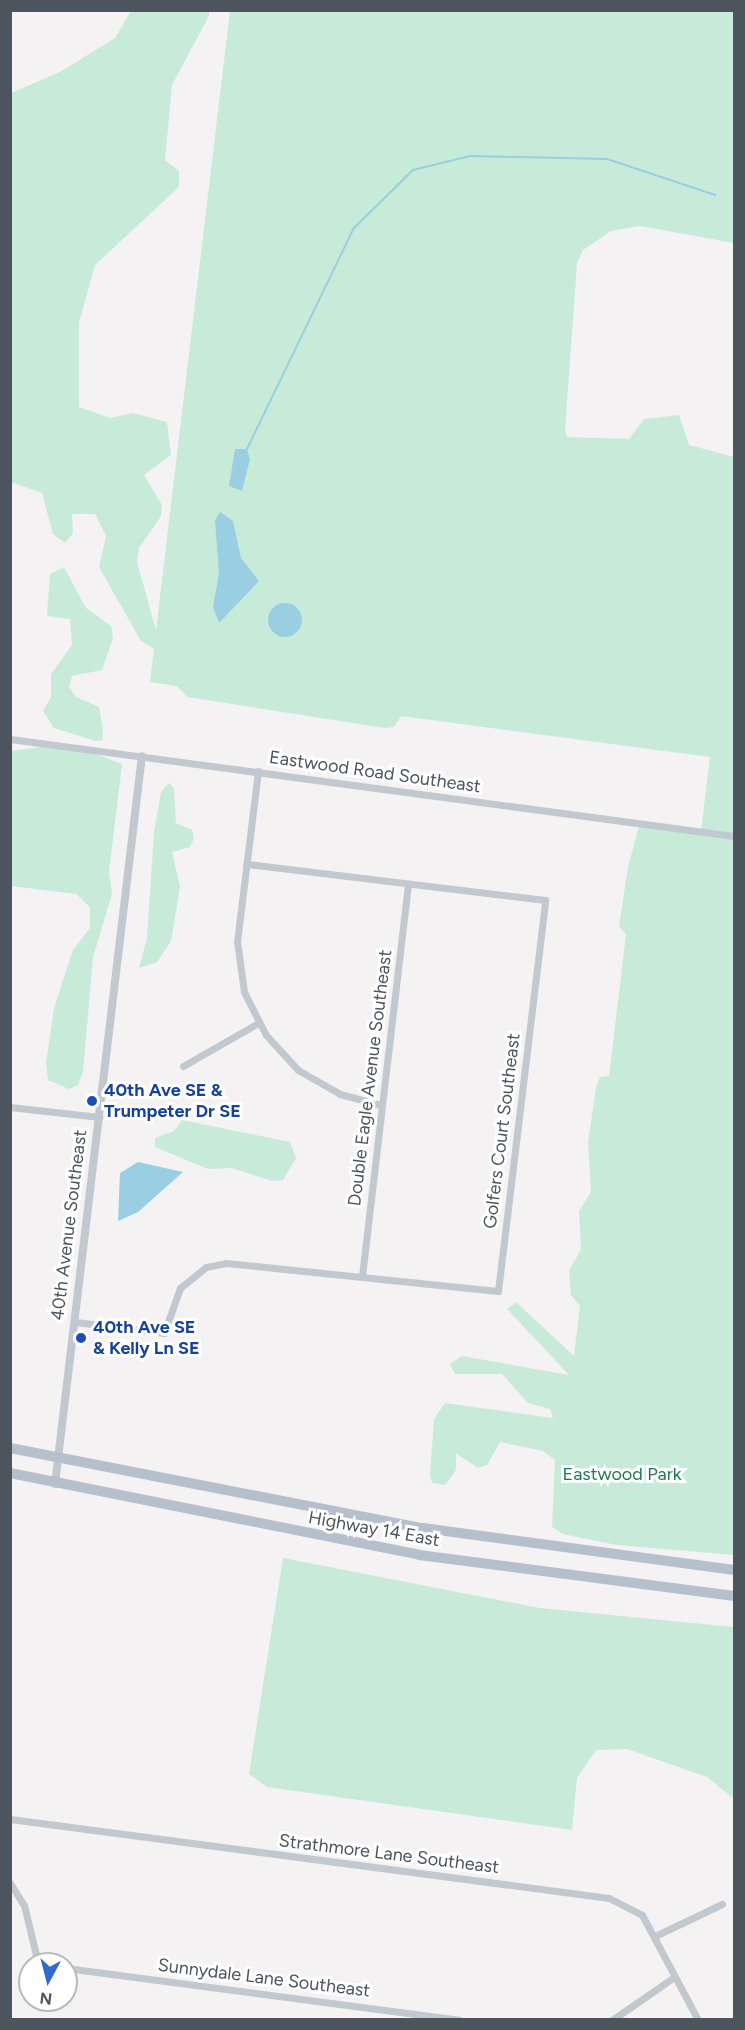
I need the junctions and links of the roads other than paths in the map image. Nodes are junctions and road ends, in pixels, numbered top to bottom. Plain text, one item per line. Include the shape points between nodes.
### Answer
1 (10, 739) edge
2 (142, 756) junction
3 (258, 771) junction
4 (735, 836) edge
5 (246, 864) junction
6 (408, 884) junction
7 (258, 1023) junction
8 (183, 1066) dead end
9 (381, 1105) junction
10 (10, 1107) edge
11 (99, 1117) junction
12 (362, 1276) junction
13 (75, 1322) junction
14 (10, 1448) edge
15 (58, 1457) junction
16 (10, 1473) edge
17 (55, 1484) junction
18 (735, 1570) edge
19 (735, 1596) edge
20 (10, 1819) edge
21 (10, 1882) edge
22 (722, 1904) dead end
23 (657, 1935) junction
24 (35, 1952) edge
25 (78, 1970) edge
26 (674, 1977) junction
27 (459, 2019) edge
28 (612, 2019) edge
29 (698, 2019) edge

1 - 2 street, Eastwood Road Southeast
2 - 3 street, Eastwood Road Southeast
2 - 11 street, 40th Avenue Southeast
3 - 4 street, Eastwood Road Southeast
3 - 5 street
5 - 6 street, Golfers Court Southeast
5 - 7 street via 238,964
6 - 9 street, Double Eagle Avenue Southeast
6 - 12 street, Golfers Court Southeast via 545,900 498,1291
7 - 8 street
7 - 9 street via 310,1079
9 - 12 street, Double Eagle Avenue Southeast
10 - 11 street
11 - 13 street, 40th Avenue Southeast
12 - 13 street, Golfers Court Southeast via 217,1264 180,1288 164,1333
13 - 15 street, 40th Avenue Southeast
14 - 15 main road, Highway 14 East
15 - 17 street, 40th Avenue Southeast
15 - 18 main road, Highway 14 East via 423,1528
16 - 17 main road, Highway 14 East
17 - 19 main road, Highway 14 East via 419,1555
20 - 23 street, Strathmore Lane Southeast via 609,1898 642,1915
21 - 24 street via 24,1905
22 - 23 street
23 - 26 street, Strathmore Lane Southeast
25 - 27 street, Sunnydale Lane Southeast
26 - 28 street
26 - 29 street, Strathmore Lane Southeast

